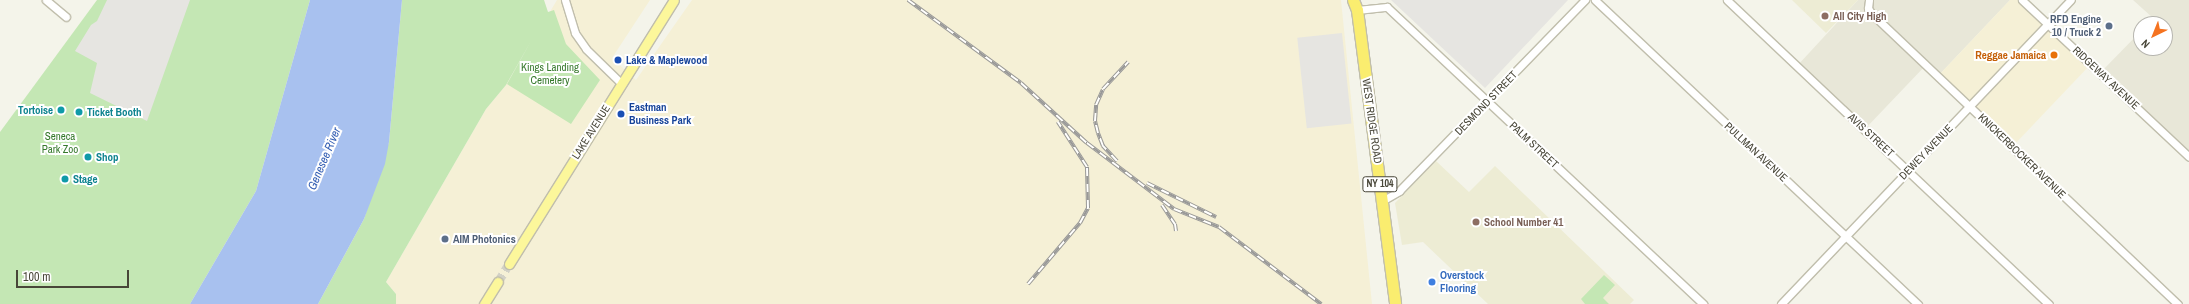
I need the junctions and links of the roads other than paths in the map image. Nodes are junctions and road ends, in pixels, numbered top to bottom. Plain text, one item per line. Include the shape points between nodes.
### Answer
1 (46, 0) edge
2 (565, 0) edge
3 (674, 0) edge
4 (1585, 0) edge
5 (1595, 0) edge
6 (1727, 0) edge
7 (2022, 0) edge
8 (2071, 0) edge
9 (1356, 3) edge
10 (1869, 4) edge
11 (66, 17) dead end
12 (2048, 24) junction
13 (621, 83) junction
14 (1488, 101) junction
15 (1970, 106) junction
16 (2189, 157) edge
17 (1908, 170) junction
18 (1382, 201) junction
19 (1846, 236) junction
20 (508, 264) tunnel mouth
21 (498, 282) tunnel mouth
22 (484, 304) edge
23 (1395, 304) edge
24 (1703, 304) edge
25 (1781, 304) edge
26 (1918, 304) edge
27 (2049, 304) edge
28 (2178, 304) edge

1 - 11 street
2 - 13 street via 570,21 586,49
3 - 13 main road, LAKE AVENUE
4 - 14 street, DESMOND STREET
5 - 19 street, PULLMAN AVENUE
6 - 17 street, AVIS STREET
7 - 12 street, RIDGEWAY AVENUE
8 - 12 street, DEWEY AVENUE
9 - 14 street, PALM STREET via 1387,7
9 - 18 highway, WEST RIDGE ROAD / NY 104
10 - 15 street, KNICKERBOCKER AVENUE
12 - 15 street, DEWEY AVENUE
12 - 16 street, RIDGEWAY AVENUE
13 - 20 main road, LAKE AVENUE
14 - 18 street, DESMOND STREET via 1399,191
14 - 24 street, PALM STREET
15 - 17 street, DEWEY AVENUE
15 - 28 street, KNICKERBOCKER AVENUE
17 - 19 street, DEWEY AVENUE
17 - 27 street, AVIS STREET
18 - 23 highway, WEST RIDGE ROAD / NY 104
19 - 25 street, DEWEY AVENUE
19 - 26 street, PULLMAN AVENUE
21 - 22 main road

